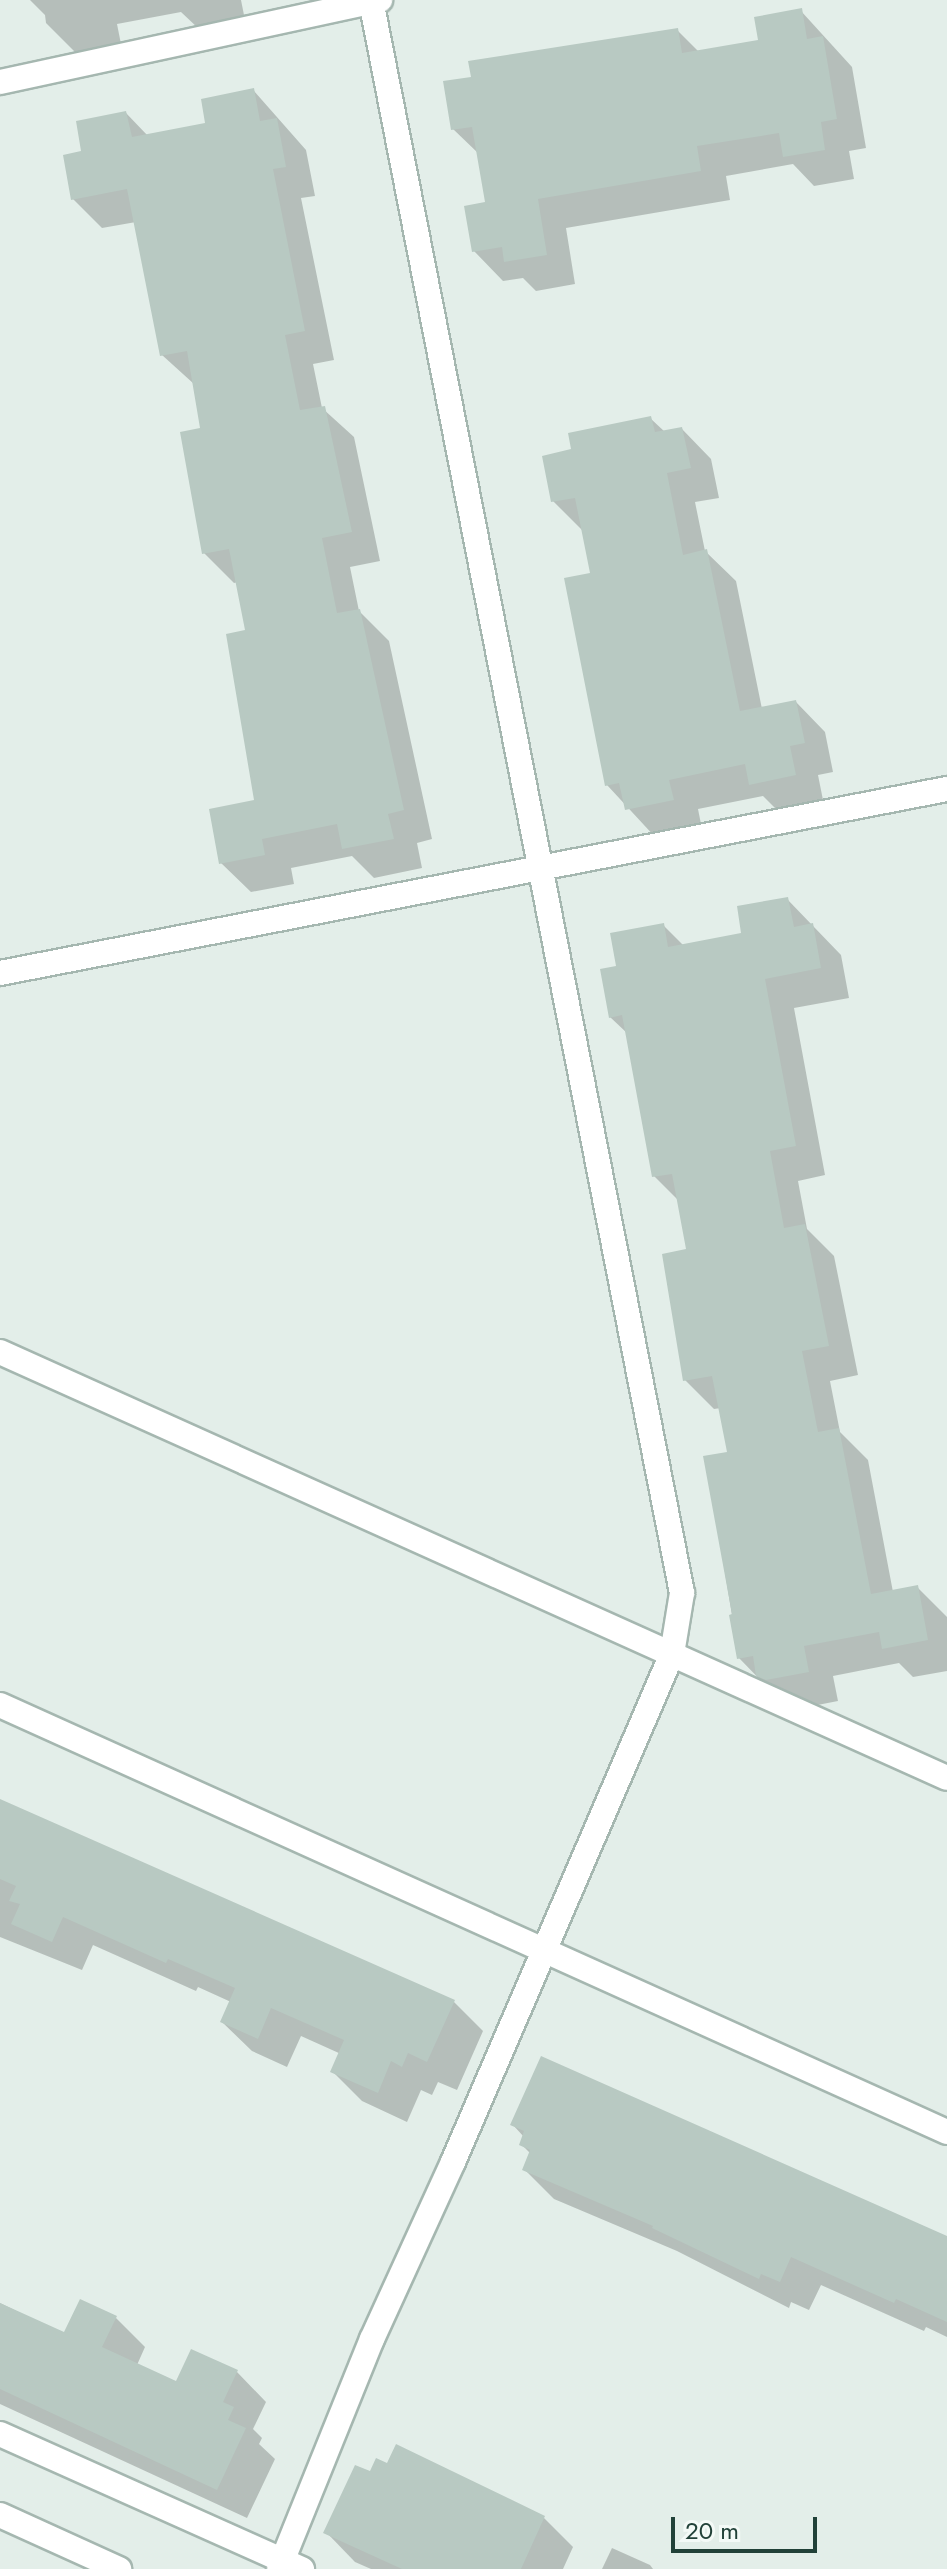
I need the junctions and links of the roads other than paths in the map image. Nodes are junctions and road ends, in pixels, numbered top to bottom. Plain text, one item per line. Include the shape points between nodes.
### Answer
1 (374, 1) edge
2 (0, 82) edge
3 (947, 789) edge
4 (541, 870) junction
5 (0, 973) edge
6 (0, 1352) edge
7 (672, 1654) junction
8 (0, 1705) edge
9 (947, 1778) edge
10 (543, 1951) junction
11 (947, 2132) edge
12 (0, 2434) edge
13 (0, 2515) edge
14 (288, 2566) edge
15 (119, 2569) edge

1 - 2 street
1 - 4 street
3 - 4 street
4 - 5 street
4 - 7 street via 682,1593
6 - 7 street
7 - 9 street
7 - 10 street
8 - 10 street
10 - 11 street
10 - 14 street via 372,2339
12 - 14 street
13 - 15 street

